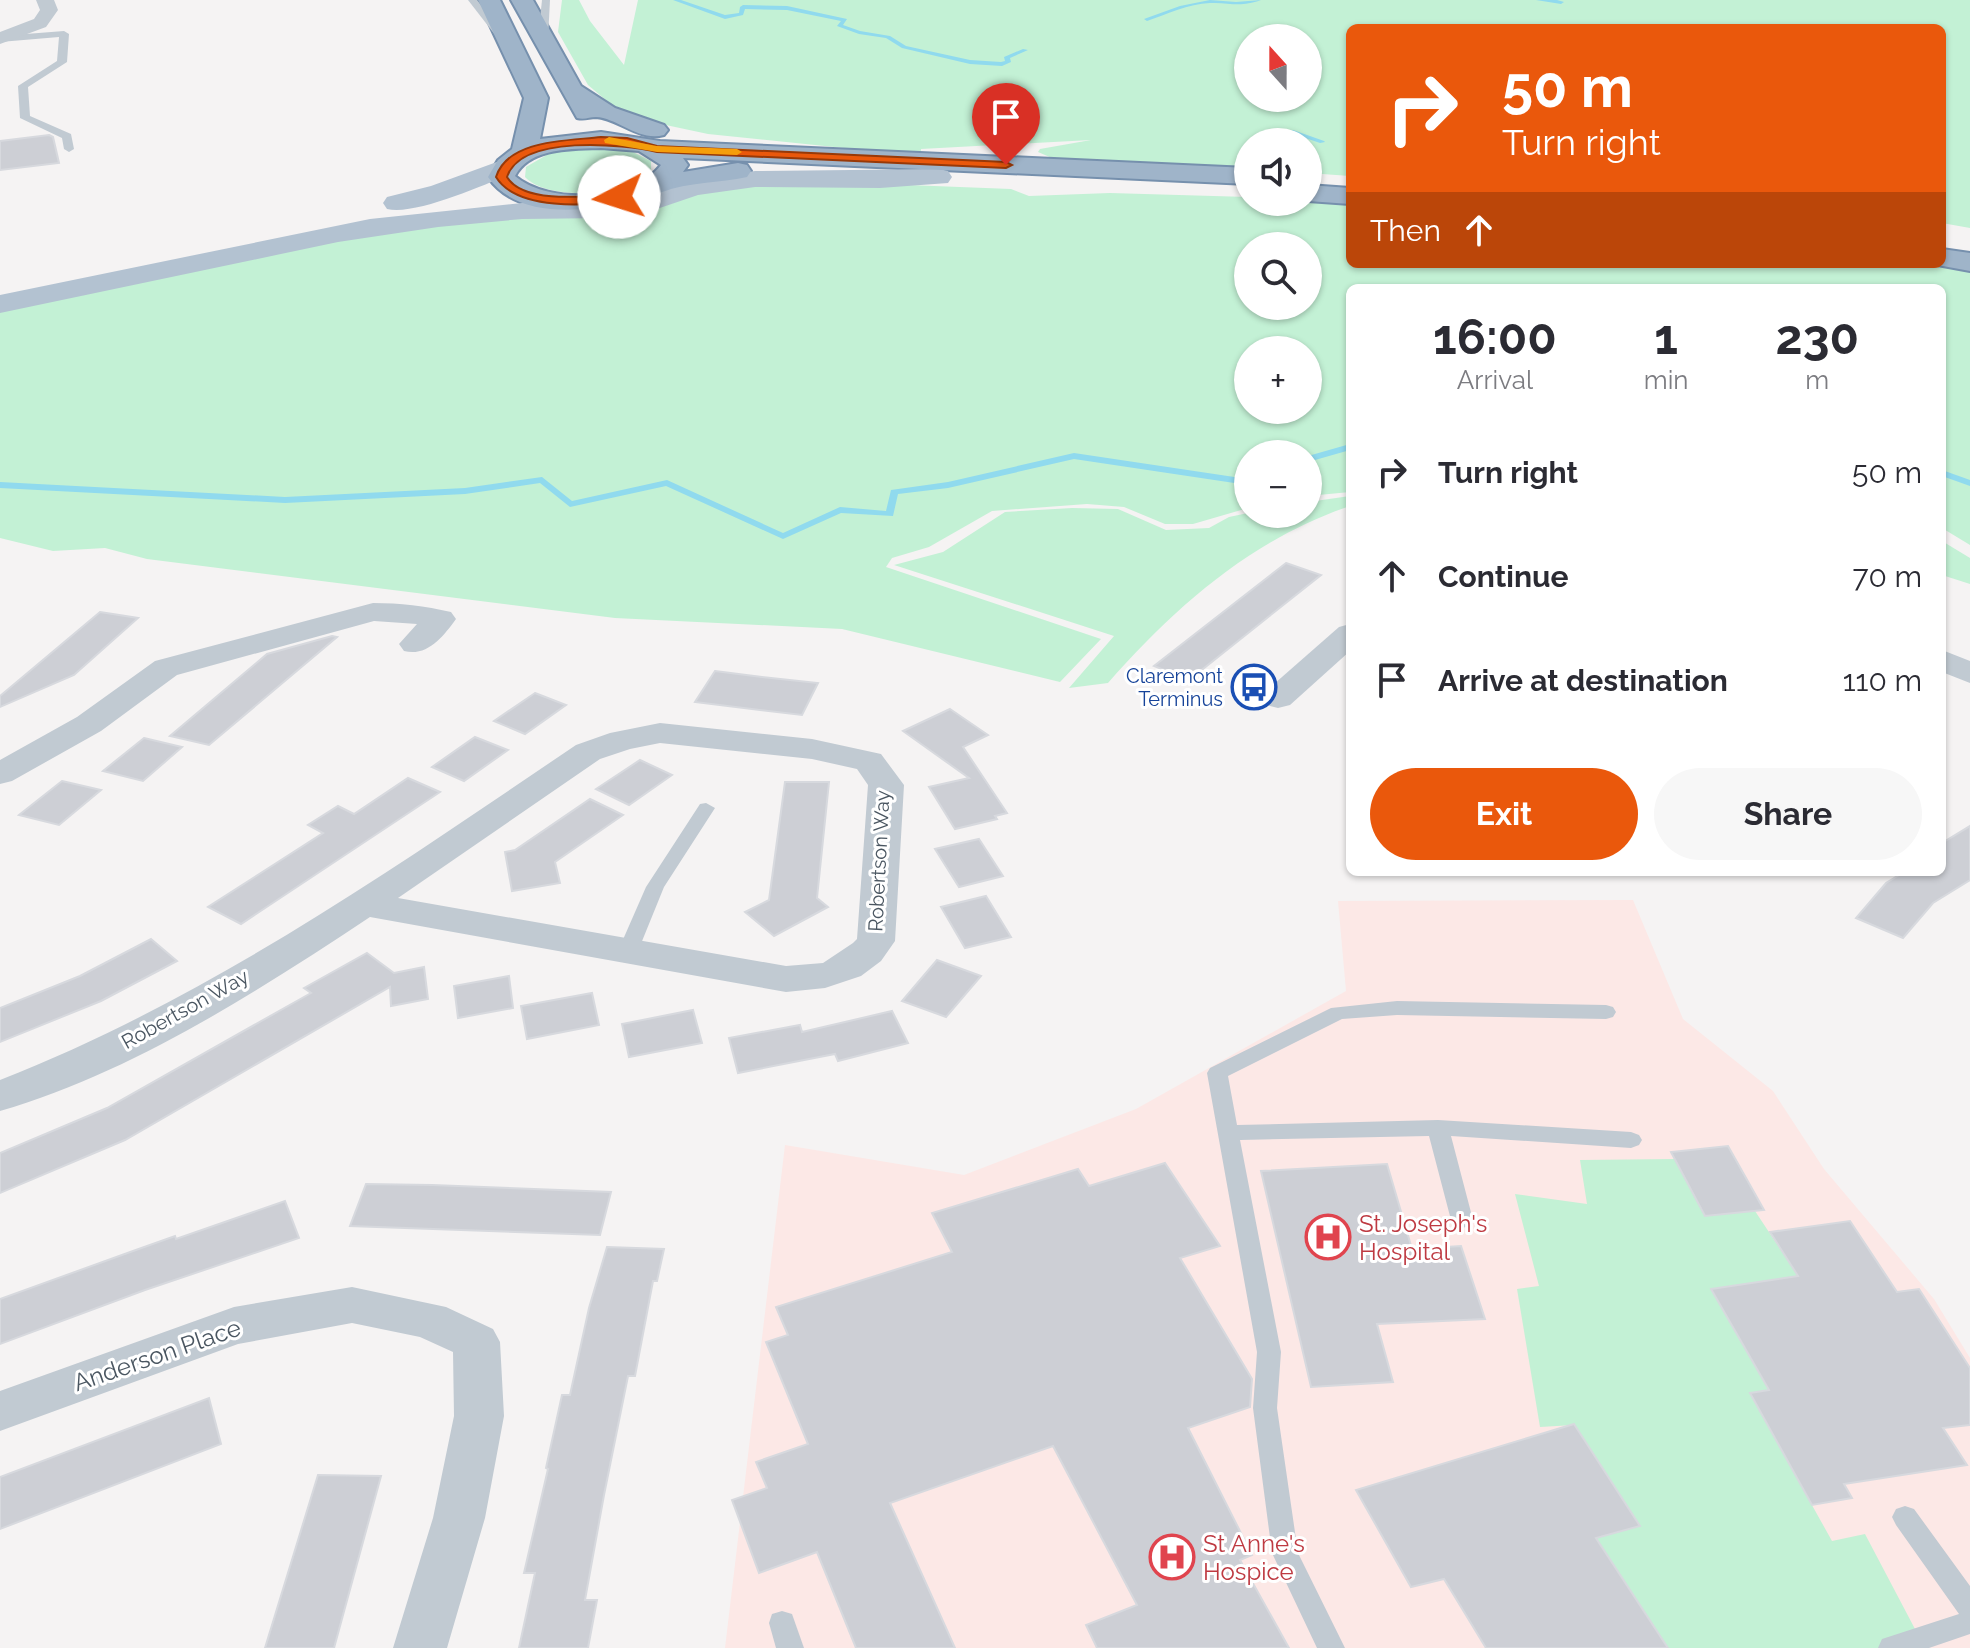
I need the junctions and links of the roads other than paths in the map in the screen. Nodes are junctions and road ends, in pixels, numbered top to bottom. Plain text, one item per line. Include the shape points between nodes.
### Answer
1 (45, 0) edge
2 (472, 0) edge
3 (489, 0) edge
4 (522, 0) edge
5 (546, 0) edge
6 (0, 38) edge
7 (543, 38) junction
8 (514, 52) junction
9 (571, 90) junction
10 (531, 121) junction
11 (627, 142) junction
12 (69, 149) dead end
13 (657, 149) junction
14 (815, 156) junction
15 (514, 160) junction
16 (1234, 175) edge
17 (939, 177) junction
18 (1322, 180) edge
19 (1346, 181) edge
20 (659, 184) junction
21 (1234, 188) edge
22 (1322, 194) edge
23 (1346, 196) edge
24 (542, 199) junction
25 (375, 208) junction
26 (340, 234) junction
27 (1946, 243) edge
28 (1970, 246) edge
29 (1946, 259) edge
30 (1970, 262) edge
31 (0, 287) edge
32 (0, 304) edge
33 (1346, 638) edge
34 (415, 644) dead end
35 (1946, 662) edge
36 (1970, 673) edge
37 (1278, 698) dead end
38 (8, 759) edge
39 (706, 808) dead end
40 (362, 904) junction
41 (628, 951) junction
42 (1606, 1012) dead end
43 (0, 1096) edge
44 (1438, 1128) junction
45 (1228, 1133) junction
46 (1631, 1140) dead end
47 (1462, 1220) dead end
48 (0, 1411) edge
49 (1905, 1517) dead end
50 (1970, 1608) edge
51 (1970, 1622) edge
52 (420, 1648) edge
53 (1331, 1648) edge
54 (1892, 1648) edge

1 - 6 street via 46,18
2 - 8 lane
3 - 8 highway
4 - 7 highway
5 - 7 lane
6 - 12 lane via 64,34 62,62 23,86 25,118 67,136
7 - 9 highway
8 - 10 highway via 536,98
9 - 11 highway via 584,112
9 - 14 highway via 606,113 644,127
10 - 15 highway
10 - 25 main road via 468,169
11 - 13 highway
11 - 15 highway via 573,142
13 - 14 highway
13 - 20 highway via 675,165
14 - 16 highway
15 - 24 highway via 501,177 507,186
15 - 25 main road via 440,192
17 - 20 highway via 756,170
17 - 21 highway
17 - 26 main road via 755,179 694,188 638,206 522,211
18 - 19 highway
20 - 24 highway via 619,197
22 - 23 highway
24 - 26 main road
25 - 31 main road
26 - 32 main road
27 - 28 highway
29 - 30 highway
33 - 37 street
34 - 38 street via 440,619 373,612 166,668 89,724
35 - 36 street
39 - 41 lane via 655,887
40 - 41 street, Robertson Way
40 - 41 street, Robertson Way via 588,752 622,740 660,733 812,749 869,761 878,771 886,785 876,941 866,956 845,971 786,979
40 - 43 street, Robertson Way via 150,1032
42 - 45 lane via 1397,1008 1338,1013 1217,1073
44 - 45 lane
44 - 46 lane
44 - 47 lane
45 - 53 lane via 1269,1352 1265,1408 1285,1553
48 - 52 street, Anderson Place via 234,1326 352,1305 429,1320 476,1342 479,1416 459,1518
49 - 50 lane
51 - 54 lane

